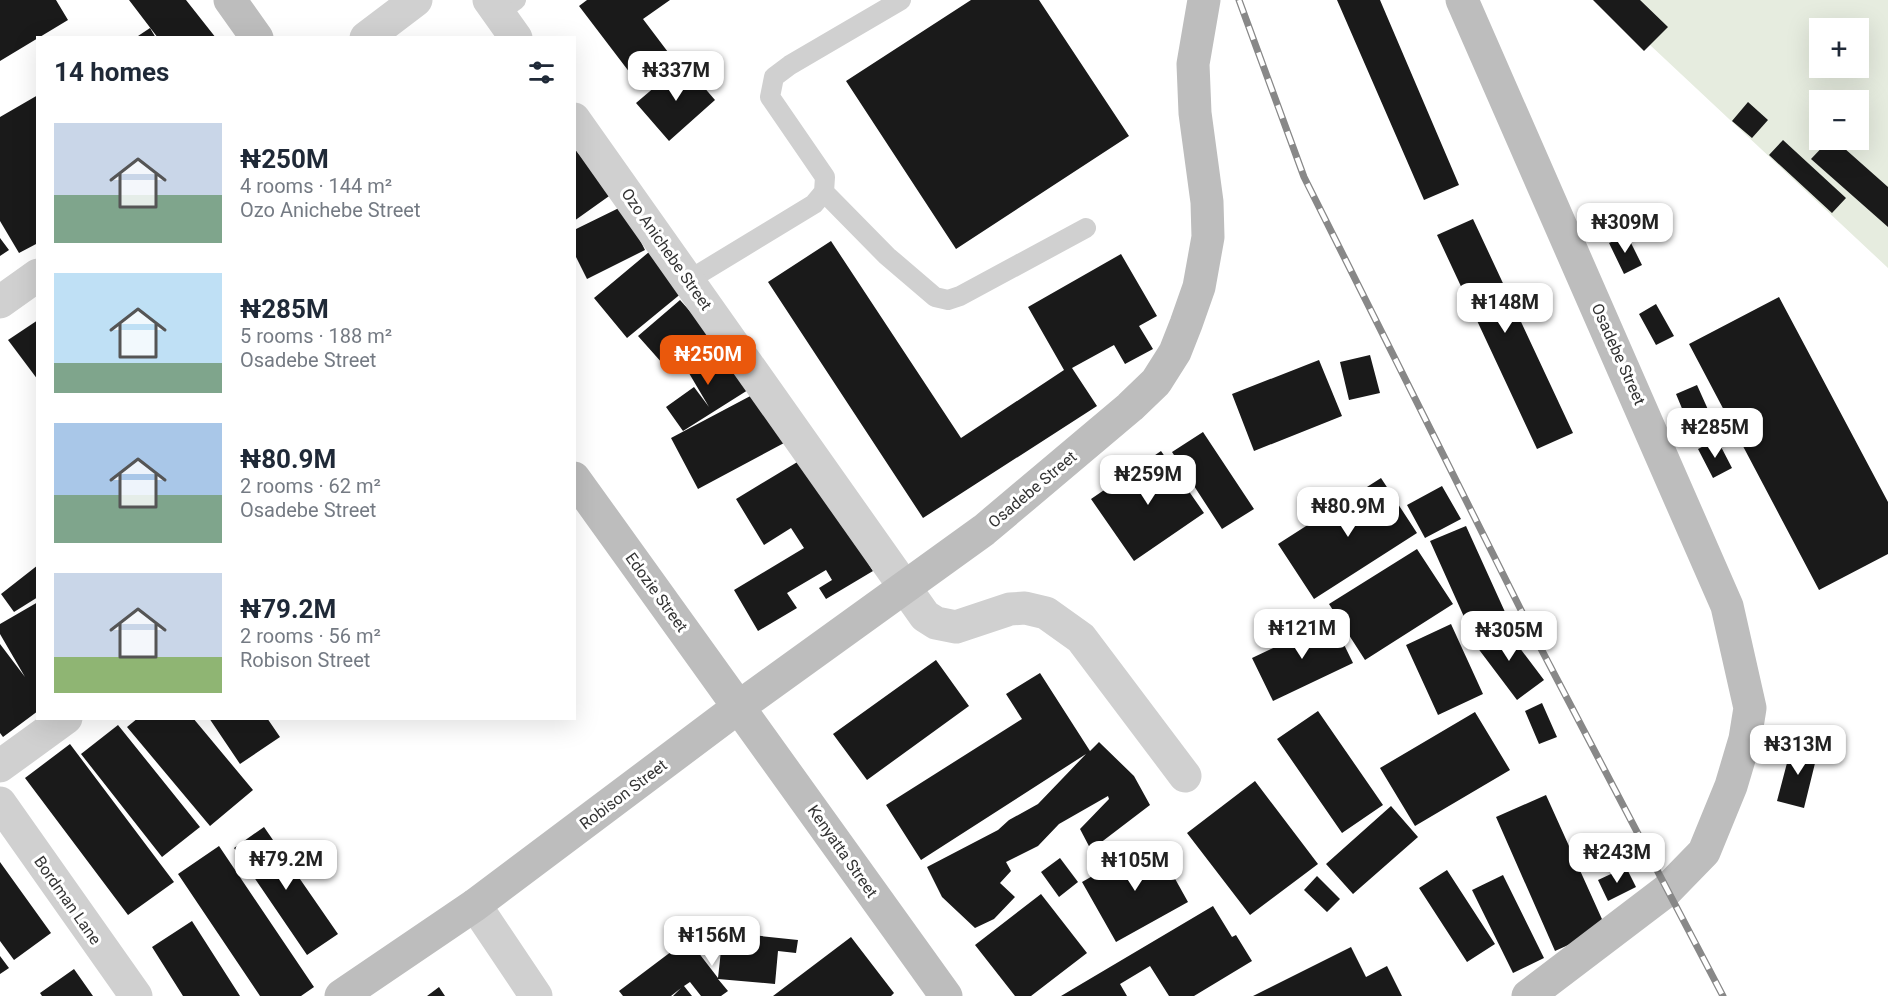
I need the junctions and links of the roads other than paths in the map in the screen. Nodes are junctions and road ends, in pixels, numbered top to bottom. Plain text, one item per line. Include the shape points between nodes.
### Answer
1 (230, 0) edge
2 (416, 0) edge
3 (901, 0) edge
4 (1204, 0) edge
5 (1462, 0) edge
6 (256, 36) edge
7 (369, 36) edge
8 (576, 122) edge
9 (824, 192) junction
10 (1086, 228) dead end
11 (36, 276) edge
12 (689, 280) junction
13 (0, 302) edge
14 (576, 480) edge
15 (903, 587) junction
16 (740, 706) junction
17 (63, 720) edge
18 (0, 766) edge
19 (1185, 776) dead end
20 (0, 803) edge
21 (475, 905) junction
22 (136, 996) edge
23 (340, 996) edge
24 (536, 996) edge
25 (946, 996) edge
26 (1528, 996) edge

1 - 6 main road
2 - 7 street
3 - 9 lane via 774,77 770,97 825,177
4 - 15 main road, Osadebe Street via 1193,64 1208,237 1199,287 1175,352 1156,382 1130,407 984,530
5 - 26 main road, Osadebe Street via 1727,606 1750,708 1731,786 1704,852 1666,891
8 - 12 street, Ozo Anichebe Street
9 - 10 lane via 887,256 935,297 948,300
9 - 12 lane via 814,204
11 - 13 street
12 - 15 street, Ozo Anichebe Street
14 - 16 main road, Edozie Street
15 - 16 main road, Robison Street
15 - 19 street, Ozo Anichebe Street via 925,616 936,623 956,627 1010,609 1025,608 1046,613 1063,624 1081,638
16 - 21 main road, Robison Street
16 - 25 main road, Kenyatta Street
17 - 18 street
20 - 22 street, Bordman Lane
21 - 23 main road, Robison Street
21 - 24 street

